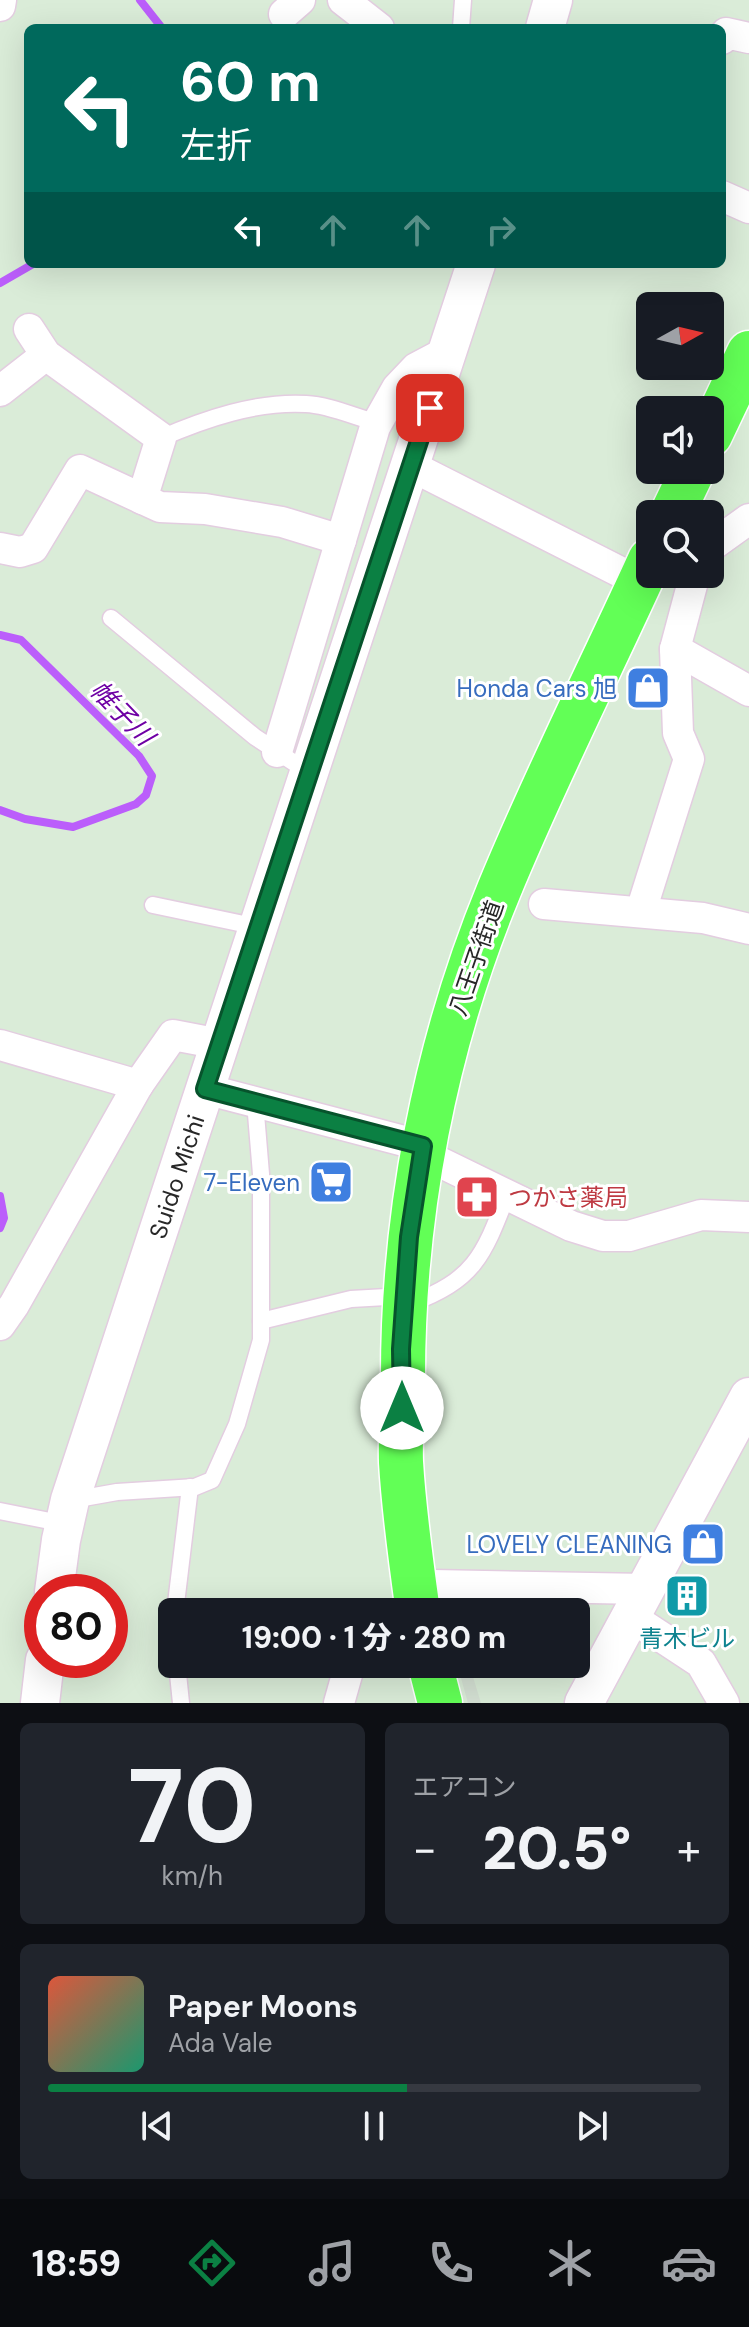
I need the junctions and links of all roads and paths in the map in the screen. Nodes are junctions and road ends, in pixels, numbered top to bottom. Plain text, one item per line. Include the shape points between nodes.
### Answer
1 (343, 0) edge
2 (463, 0) edge
3 (553, 0) edge
4 (374, 24) edge
5 (461, 24) edge
6 (546, 24) edge
7 (726, 33) edge
8 (749, 38) edge
9 (726, 198) edge
10 (749, 208) edge
11 (475, 268) edge
12 (29, 329) dead end
13 (450, 350) junction
14 (749, 353) edge
15 (46, 355) junction
16 (0, 391) edge
17 (724, 406) edge
18 (378, 423) junction
19 (161, 438) junction
20 (411, 466) junction
21 (142, 499) junction
22 (749, 519) edge
23 (724, 537) edge
24 (341, 540) junction
25 (0, 548) edge
26 (636, 567) edge
27 (639, 588) edge
28 (691, 588) edge
29 (111, 618) dead end
30 (675, 649) junction
31 (749, 691) edge
32 (277, 752) junction
33 (310, 773) junction
34 (523, 897) junction
35 (153, 905) dead end
36 (641, 911) junction
37 (258, 927) junction
38 (748, 928) edge
39 (220, 1044) junction
40 (0, 1045) edge
41 (138, 1085) junction
42 (205, 1089) junction
43 (255, 1102) junction
44 (422, 1149) junction
45 (507, 1195) junction
46 (749, 1217) edge
47 (405, 1301) junction
48 (261, 1321) junction
49 (0, 1325) edge
50 (743, 1422) edge
51 (190, 1487) junction
52 (0, 1511) edge
53 (67, 1512) junction
54 (57, 1574) edge
55 (177, 1598) edge
56 (429, 1598) edge
57 (590, 1603) edge
58 (638, 1603) junction
59 (43, 1678) edge
60 (178, 1678) edge
61 (346, 1678) edge
62 (434, 1678) edge
63 (452, 1678) edge
64 (40, 1703) edge
65 (181, 1703) edge
66 (339, 1703) edge
67 (440, 1703) edge
68 (457, 1703) edge
69 (584, 1703) edge
70 (724, 1703) edge

1 - 4 street
2 - 5 lane
3 - 6 street
7 - 8 street
9 - 10 street
11 - 13 street, Suido Michi
12 - 15 street
13 - 18 street via 416,368 397,388
13 - 20 street, Suido Michi
14 - 17 highway
15 - 16 street
15 - 19 street
18 - 19 lane via 307,404 254,408 197,422
18 - 24 street
19 - 21 street
20 - 26 street
20 - 33 street, Suido Michi
21 - 24 street via 160,507 282,522
21 - 25 street via 80,470 33,548
22 - 23 street
24 - 32 street
27 - 34 highway, 八王子街道
28 - 30 street
29 - 32 lane
30 - 31 street
30 - 36 street via 678,733 689,759
32 - 33 lane
33 - 37 street, Suido Michi
34 - 36 street
34 - 44 highway, 八王子街道 via 457,1008
35 - 37 lane
36 - 38 street
37 - 39 street, Suido Michi
39 - 41 street via 173,1035
39 - 42 street, Suido Michi
40 - 41 street
41 - 49 street
42 - 43 street
42 - 53 street, Suido Michi
43 - 44 street
43 - 48 lane via 261,1174
44 - 45 street
44 - 47 highway, 八王子街道
45 - 46 street via 603,1236 629,1236 701,1215
45 - 47 lane via 478,1258 461,1279 439,1293
47 - 48 lane via 351,1299
47 - 56 highway, 八王子街道 via 403,1383
48 - 51 lane via 261,1340 237,1424 212,1480
50 - 58 street
51 - 53 lane via 117,1492
51 - 55 lane
52 - 53 lane
53 - 54 street, Suido Michi
57 - 58 street
58 - 69 street
58 - 70 street via 701,1663
59 - 64 street
60 - 65 lane
61 - 66 street
62 - 67 highway
63 - 68 highway

